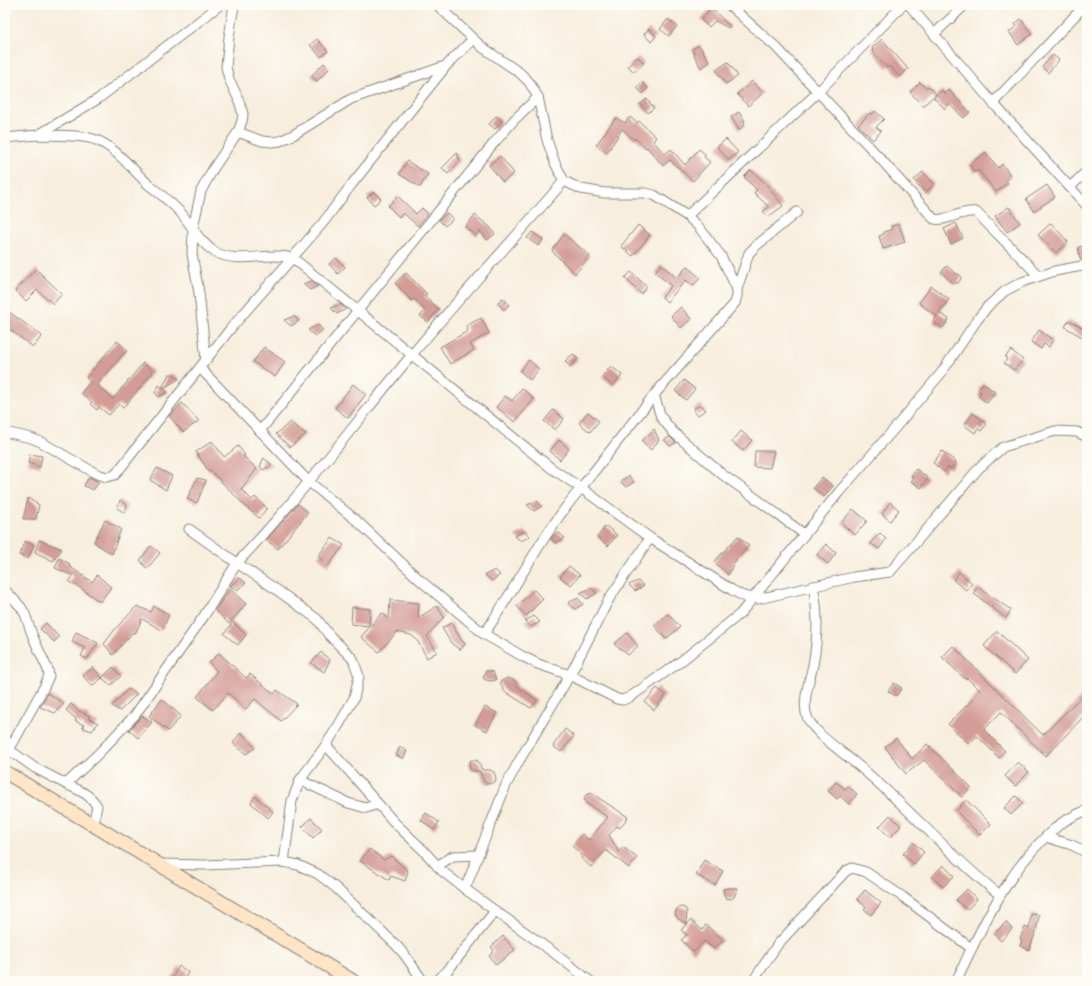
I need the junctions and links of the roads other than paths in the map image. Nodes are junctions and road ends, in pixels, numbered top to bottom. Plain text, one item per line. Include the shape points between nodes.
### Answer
1 (220, 5) edge
2 (234, 5) edge
3 (437, 5) edge
4 (729, 5) edge
5 (903, 5) edge
6 (909, 5) edge
7 (965, 5) edge
8 (1085, 5) edge
9 (934, 34) junction
10 (473, 39) junction
11 (447, 66) junction
12 (818, 92) junction
13 (538, 98) junction
14 (993, 103) junction
15 (238, 132) junction
16 (38, 135) junction
17 (5, 138) edge
18 (1087, 171) edge
19 (564, 181) junction
20 (1070, 187) junction
21 (1087, 206) edge
22 (797, 212) dead end
23 (687, 216) junction
24 (193, 228) junction
25 (293, 258) junction
26 (1087, 266) edge
27 (1039, 276) junction
28 (737, 289) junction
29 (358, 311) junction
30 (411, 356) junction
31 (203, 364) junction
32 (654, 395) junction
33 (260, 431) junction
34 (5, 432) edge
35 (1087, 437) edge
36 (308, 481) junction
37 (580, 488) junction
38 (189, 529) dead end
39 (804, 534) junction
40 (650, 538) junction
41 (237, 563) junction
42 (813, 586) junction
43 (5, 590) edge
44 (753, 598) junction
45 (484, 634) junction
46 (570, 675) junction
47 (326, 745) junction
48 (7, 749) edge
49 (5, 772) edge
50 (300, 780) junction
51 (66, 784) junction
52 (378, 804) junction
53 (1087, 810) edge
54 (93, 824) junction
55 (1046, 838) junction
56 (1087, 853) edge
57 (478, 855) junction
58 (284, 862) junction
59 (159, 864) junction
60 (437, 866) junction
61 (465, 889) junction
62 (1000, 895) junction
63 (495, 912) junction
64 (971, 948) junction
65 (353, 981) edge
66 (423, 981) edge
67 (437, 981) edge
68 (590, 981) edge
69 (752, 981) edge
70 (956, 981) edge

1 - 16 street via 98,99
2 - 15 street via 226,67 243,114
3 - 10 street
4 - 12 street via 776,47
5 - 12 street
6 - 9 street
7 - 9 street
8 - 14 street
9 - 14 street
10 - 11 street
10 - 13 street via 520,73 529,82
11 - 15 street via 351,99 280,141 262,141
11 - 25 street
12 - 23 street
12 - 27 street via 934,218 938,220 976,212
13 - 19 street via 546,140
13 - 29 street via 494,143
14 - 20 street
15 - 24 street via 201,191
16 - 17 street
16 - 24 street via 97,140 173,204
18 - 20 street
19 - 23 street via 581,189 605,193 654,195
19 - 30 street
20 - 21 street
22 - 28 street via 749,253
23 - 28 street via 721,256
24 - 25 street via 207,247 216,253 253,258 284,255
24 - 31 street via 192,254 200,293
25 - 29 street
25 - 31 street
26 - 27 street
27 - 39 street via 1011,286 988,306 942,372
28 - 32 street via 735,303
29 - 30 street
29 - 33 street
30 - 36 street
30 - 37 street via 550,468
31 - 33 street
31 - 34 street via 113,476 97,474 36,440
32 - 37 street
32 - 39 street via 661,418 673,432 723,475
33 - 36 street
35 - 42 street via 1078,432 1055,431 1003,447 979,468 890,572
36 - 41 street via 264,535
36 - 45 street via 356,520 420,580
37 - 40 street
37 - 45 street via 563,510 505,605
38 - 41 street
39 - 44 street
40 - 44 street via 732,590
40 - 46 street via 609,599
41 - 47 street via 314,616 355,663 359,676 354,698
41 - 51 street via 204,616 135,715
42 - 44 street
42 - 62 street via 818,620 806,700 806,714 811,723 821,736 867,772 978,878
43 - 48 street via 23,610 48,670 44,688
44 - 46 street via 732,622 680,662 623,700
45 - 46 street via 527,659
46 - 57 street via 506,785
47 - 50 street
47 - 52 street
48 - 51 street via 35,768
49 - 54 main road
50 - 52 street via 348,803 366,808
50 - 58 street via 292,801
51 - 54 street via 94,800 97,806
52 - 60 street
53 - 55 street via 1061,824
54 - 59 main road
55 - 56 street
55 - 62 street
57 - 60 street via 453,856
57 - 61 street
58 - 59 street
58 - 66 street via 318,874 336,888 396,944
59 - 65 main road
60 - 61 street
61 - 63 street
62 - 64 street
63 - 67 street
63 - 68 street
64 - 69 street via 866,872 852,868 846,871 793,927
64 - 70 street

